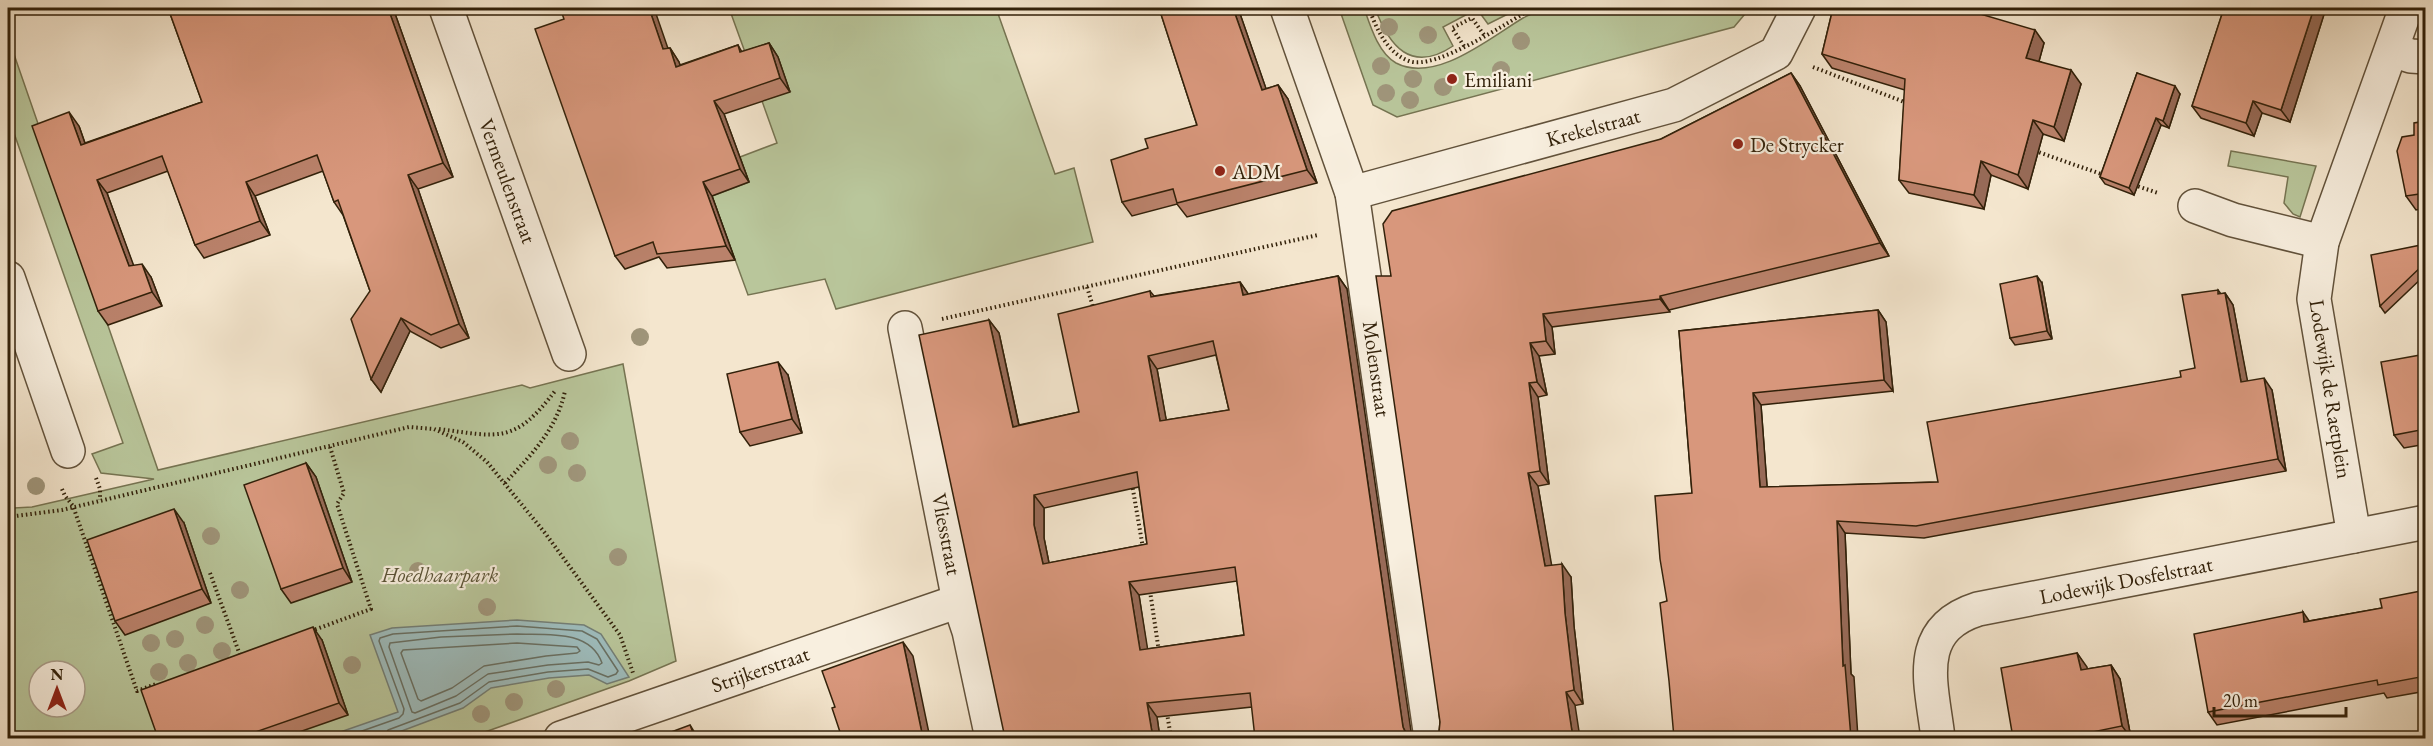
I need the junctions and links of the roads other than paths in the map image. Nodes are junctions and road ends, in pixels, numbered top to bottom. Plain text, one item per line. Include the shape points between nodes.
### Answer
1 (446, 8) edge
2 (1287, 8) edge
3 (1799, 8) edge
4 (2406, 8) edge
5 (2392, 50) junction
6 (2426, 57) edge
7 (1352, 193) junction
8 (2195, 206) road end
9 (2322, 242) junction
10 (8, 278) edge
11 (905, 328) road end
12 (569, 354) road end
13 (68, 451) dead end
14 (2426, 522) edge
15 (2354, 536) junction
16 (959, 601) junction
17 (561, 738) edge
18 (992, 738) edge
19 (1431, 738) edge
20 (1938, 738) edge

1 - 12 street, Vermeulenstraat
2 - 7 street, Molenstraat
3 - 7 street, Krekelstraat via 1776,53 1674,105
4 - 5 street, Lodewijk de Raetplein
5 - 6 street
5 - 9 street, Lodewijk de Raetplein
7 - 19 street, Molenstraat
8 - 9 street via 2233,220
9 - 15 street, Lodewijk de Raetplein via 2314,299
10 - 13 street
11 - 16 street, Vliesstraat
14 - 15 street, Lodewijk Dosfelstraat
15 - 20 street, Lodewijk Dosfelstraat via 1962,614 1940,633 1930,664
16 - 17 street, Strijkerstraat
16 - 18 street, Vliesstraat

